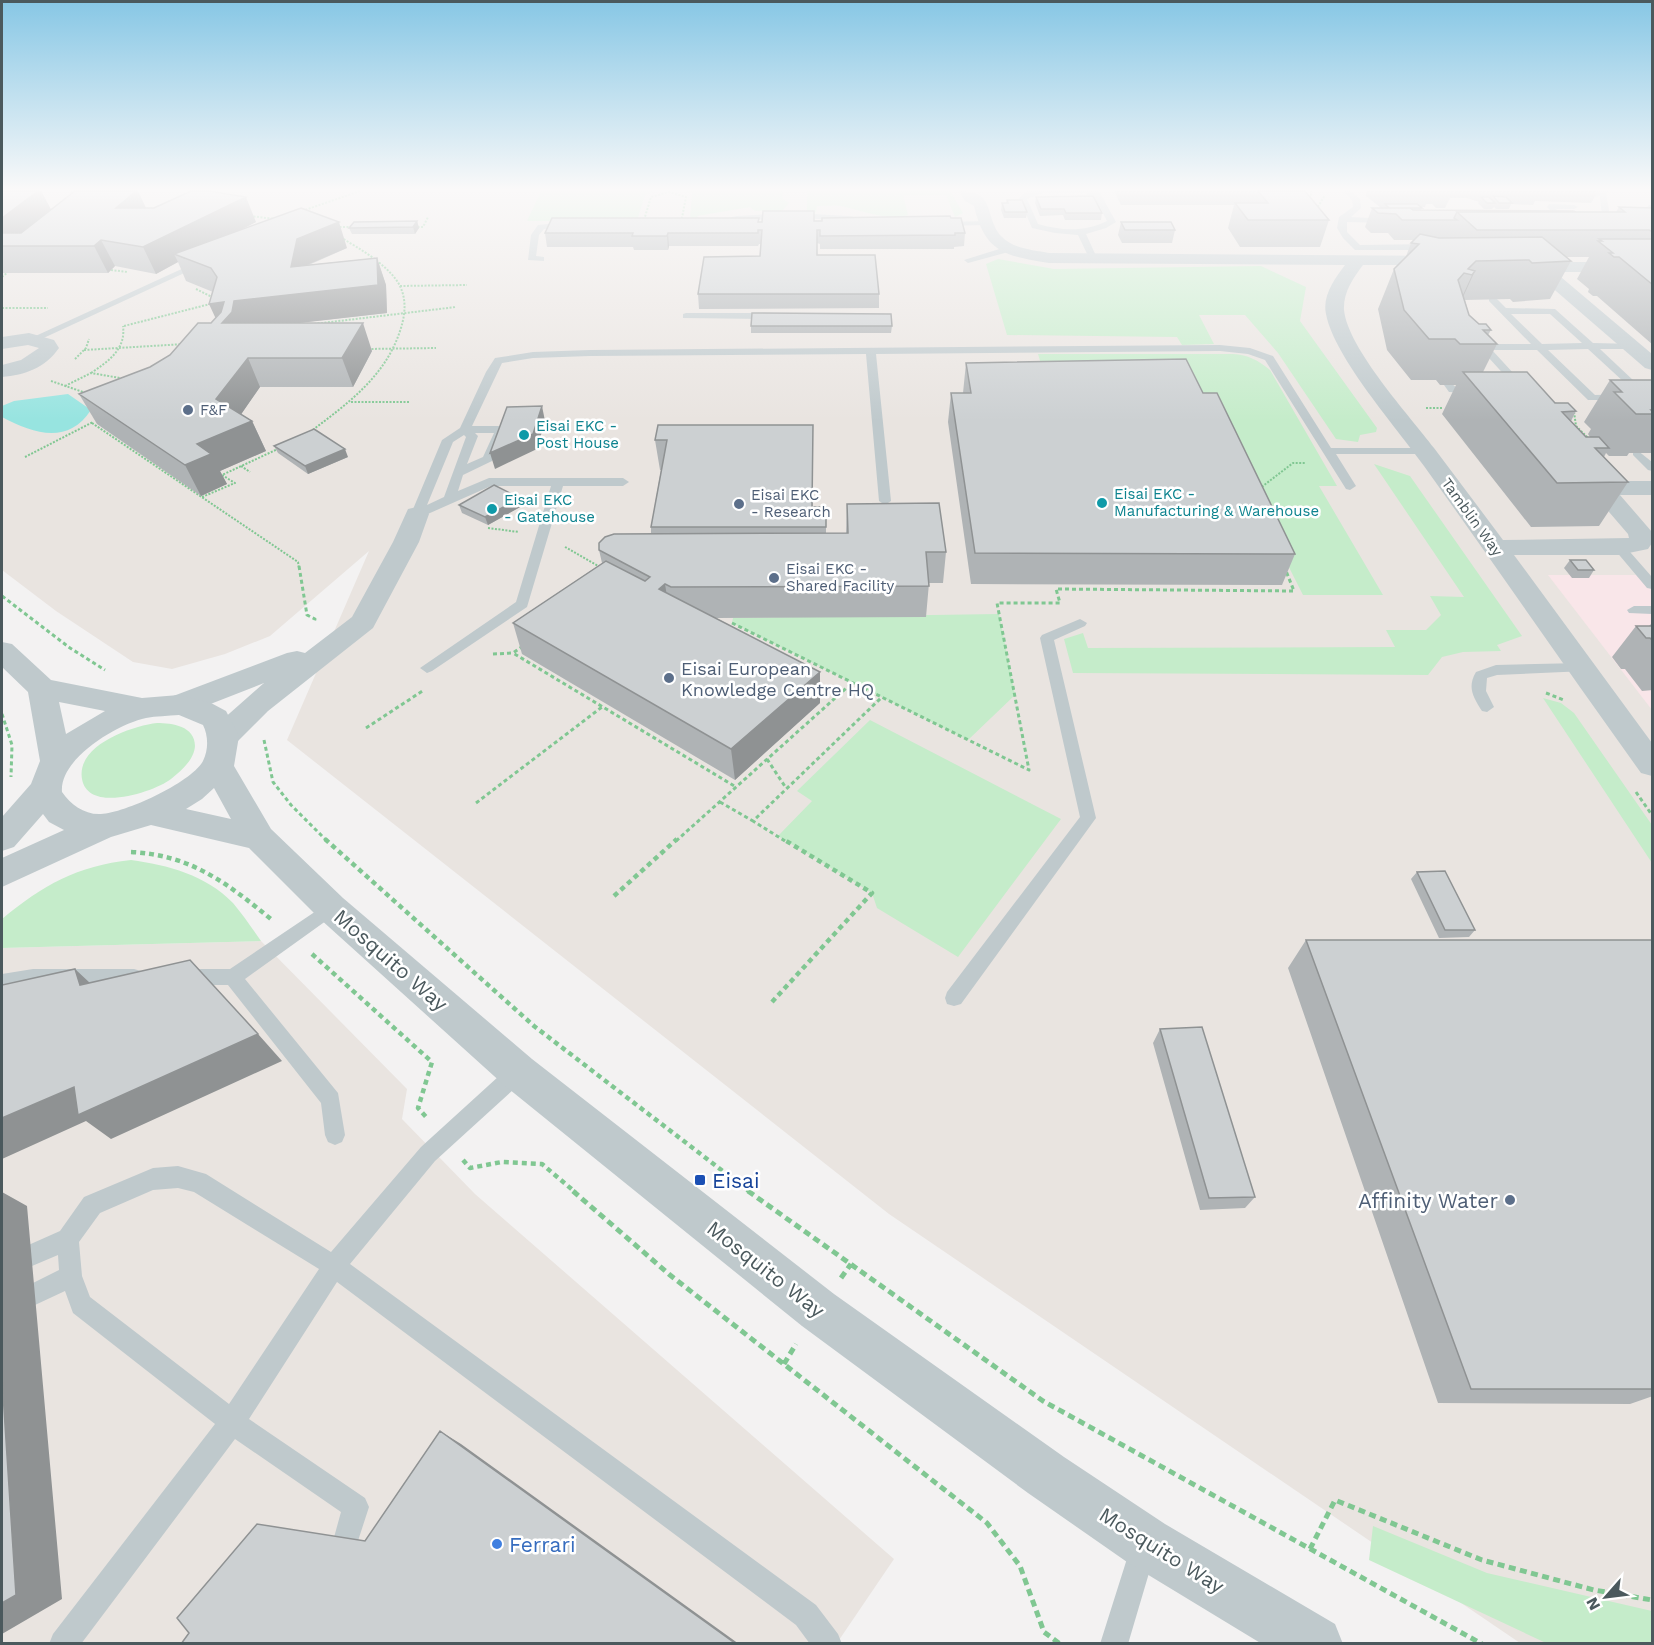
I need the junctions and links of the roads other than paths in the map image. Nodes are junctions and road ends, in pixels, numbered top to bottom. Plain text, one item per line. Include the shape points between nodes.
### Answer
1 (190, 268) edge
2 (1350, 268) edge
3 (1539, 268) edge
4 (1492, 299) edge
5 (1503, 311) junction
6 (686, 316) dead end
7 (779, 316) edge
8 (34, 339) junction
9 (2, 343) edge
10 (1591, 346) junction
11 (1632, 346) junction
12 (1539, 347) junction
13 (871, 351) junction
14 (1653, 364) edge
15 (3, 371) edge
16 (1449, 385) edge
17 (1488, 390) edge
18 (1511, 390) edge
19 (465, 430) junction
20 (1327, 451) junction
21 (1425, 451) junction
22 (1636, 453) edge
23 (1570, 454) edge
24 (1653, 468) edge
25 (458, 473) junction
26 (558, 482) junction
27 (623, 482) dead end
28 (1350, 486) dead end
29 (1653, 488) edge
30 (449, 501) junction
31 (885, 501) edge
32 (1607, 502) junction
33 (417, 513) junction
34 (1618, 547) junction
35 (1495, 548) junction
36 (1653, 585) edge
37 (1634, 610) dead end
38 (1653, 610) edge
39 (1080, 623) dead end
40 (317, 640) junction
41 (2, 651) edge
42 (426, 668) dead end
43 (1581, 668) junction
44 (42, 688) junction
45 (178, 705) junction
46 (1487, 707) dead end
47 (142, 708) junction
48 (221, 751) junction
49 (1653, 765) edge
50 (51, 775) junction
51 (151, 813) junction
52 (101, 827) junction
53 (2, 838) edge
54 (259, 838) junction
55 (2, 873) edge
56 (331, 908) junction
57 (232, 977) junction
58 (2, 982) edge
59 (954, 998) dead end
60 (518, 1072) junction
61 (335, 1135) dead end
62 (68, 1239) junction
63 (32, 1256) dead end
64 (334, 1266) junction
65 (71, 1276) junction
66 (34, 1294) dead end
67 (231, 1422) junction
68 (346, 1541) edge
69 (1146, 1543) junction
70 (63, 1644) edge
71 (828, 1644) edge
72 (1114, 1644) edge
73 (1315, 1644) edge

1 - 8 lane
2 - 21 street, Tamblin Way via 1336,297 1335,312 1341,333
3 - 11 street
4 - 5 lane
5 - 10 lane via 1552,311
5 - 12 lane
6 - 7 lane
8 - 9 street
8 - 15 street via 47,344 46,354
10 - 11 lane
10 - 12 lane
10 - 12 lane via 1646,398 1592,398
11 - 14 street
12 - 18 lane via 1485,347 1523,390
13 - 19 lane via 533,355 499,360
13 - 20 lane via 1250,351 1269,358
13 - 31 lane
16 - 17 lane via 1453,390
19 - 25 lane via 472,436
19 - 25 lane via 501,429 488,459
19 - 33 lane via 448,440
20 - 21 lane
20 - 28 lane
21 - 35 street, Tamblin Way
22 - 24 lane
23 - 32 street
25 - 30 lane
26 - 27 lane
26 - 30 lane via 489,482
26 - 42 lane via 522,604
29 - 32 street
30 - 33 lane
32 - 34 street via 1640,532 1642,539 1639,544
33 - 40 street via 406,542 363,622
34 - 35 street
34 - 36 lane
35 - 43 street, Tamblin Way
37 - 38 lane
39 - 59 lane via 1047,638 1088,819
40 - 45 street
40 - 48 street via 257,704
41 - 44 street
43 - 46 lane via 1496,670 1481,675 1478,692
43 - 49 street, Tamblin Way
44 - 47 street
44 - 50 street
45 - 47 street
45 - 48 street, Mosquito Way via 215,718
47 - 50 street via 83,736
48 - 51 street via 191,790
48 - 54 street, Mosquito Way
50 - 52 street via 54,808 70,820
50 - 53 street
51 - 52 street
51 - 54 street
52 - 55 street
54 - 56 street, Mosquito Way
56 - 57 lane
56 - 60 street, Mosquito Way
57 - 58 lane via 33,977
57 - 61 lane via 331,1100
60 - 64 lane via 428,1154
60 - 69 street, Mosquito Way via 818,1310 1046,1476
62 - 63 lane
62 - 64 lane via 92,1205 153,1179 178,1177 198,1182
62 - 65 lane
64 - 67 lane
64 - 71 lane via 806,1615
65 - 66 lane
65 - 67 lane via 81,1305
67 - 68 lane via 356,1507
67 - 70 lane
69 - 72 lane
69 - 73 street, Mosquito Way

